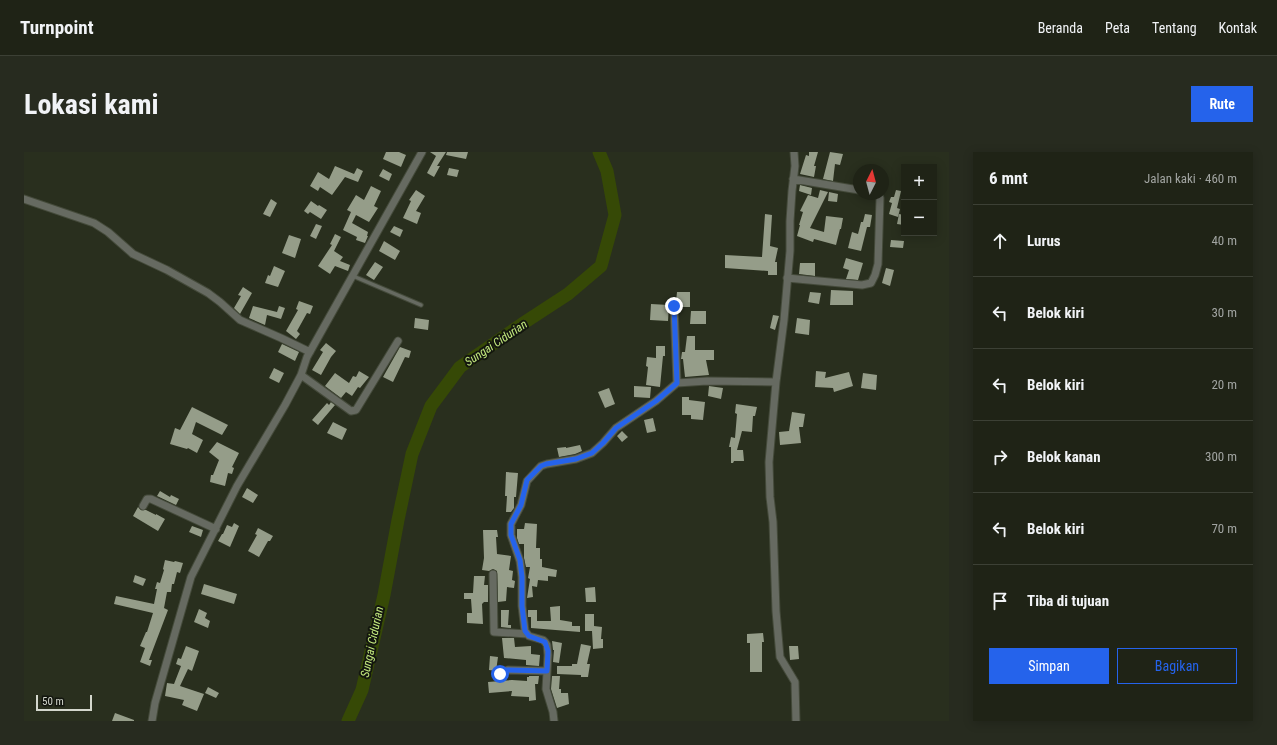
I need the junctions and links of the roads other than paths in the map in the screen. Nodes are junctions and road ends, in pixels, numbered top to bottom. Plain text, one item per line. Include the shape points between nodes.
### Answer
1 (422, 152) edge
2 (794, 152) edge
3 (793, 179) junction
4 (853, 189) edge
5 (24, 199) edge
6 (880, 200) edge
7 (353, 276) junction
8 (787, 278) junction
9 (421, 305) dead end
10 (674, 306) dead end
11 (398, 341) dead end
12 (310, 352) junction
13 (301, 375) junction
14 (776, 382) junction
15 (677, 383) junction
16 (143, 506) dead end
17 (216, 529) junction
18 (493, 574) dead end
19 (527, 634) junction
20 (547, 671) junction
21 (500, 674) dead end
22 (152, 721) edge
23 (554, 721) edge
24 (796, 721) edge

1 - 7 street
2 - 3 street
3 - 4 street
3 - 8 street
5 - 12 street via 94,223 133,254 208,293 240,320
6 - 8 street via 878,264 871,284
7 - 9 lane
7 - 12 street
8 - 14 street
10 - 15 street
11 - 13 street via 356,410 351,411
12 - 13 street
13 - 17 street via 237,486
14 - 15 street
14 - 24 street via 769,462 776,611 780,657 795,682
15 - 19 street via 656,401 616,428 592,453 541,466 527,480 521,505 512,521 511,535 520,560 522,606
16 - 17 street via 147,499 151,499
17 - 22 street via 191,577
18 - 19 street via 494,632
19 - 20 street via 545,642 548,651
20 - 21 street via 508,670
20 - 23 street via 546,692

